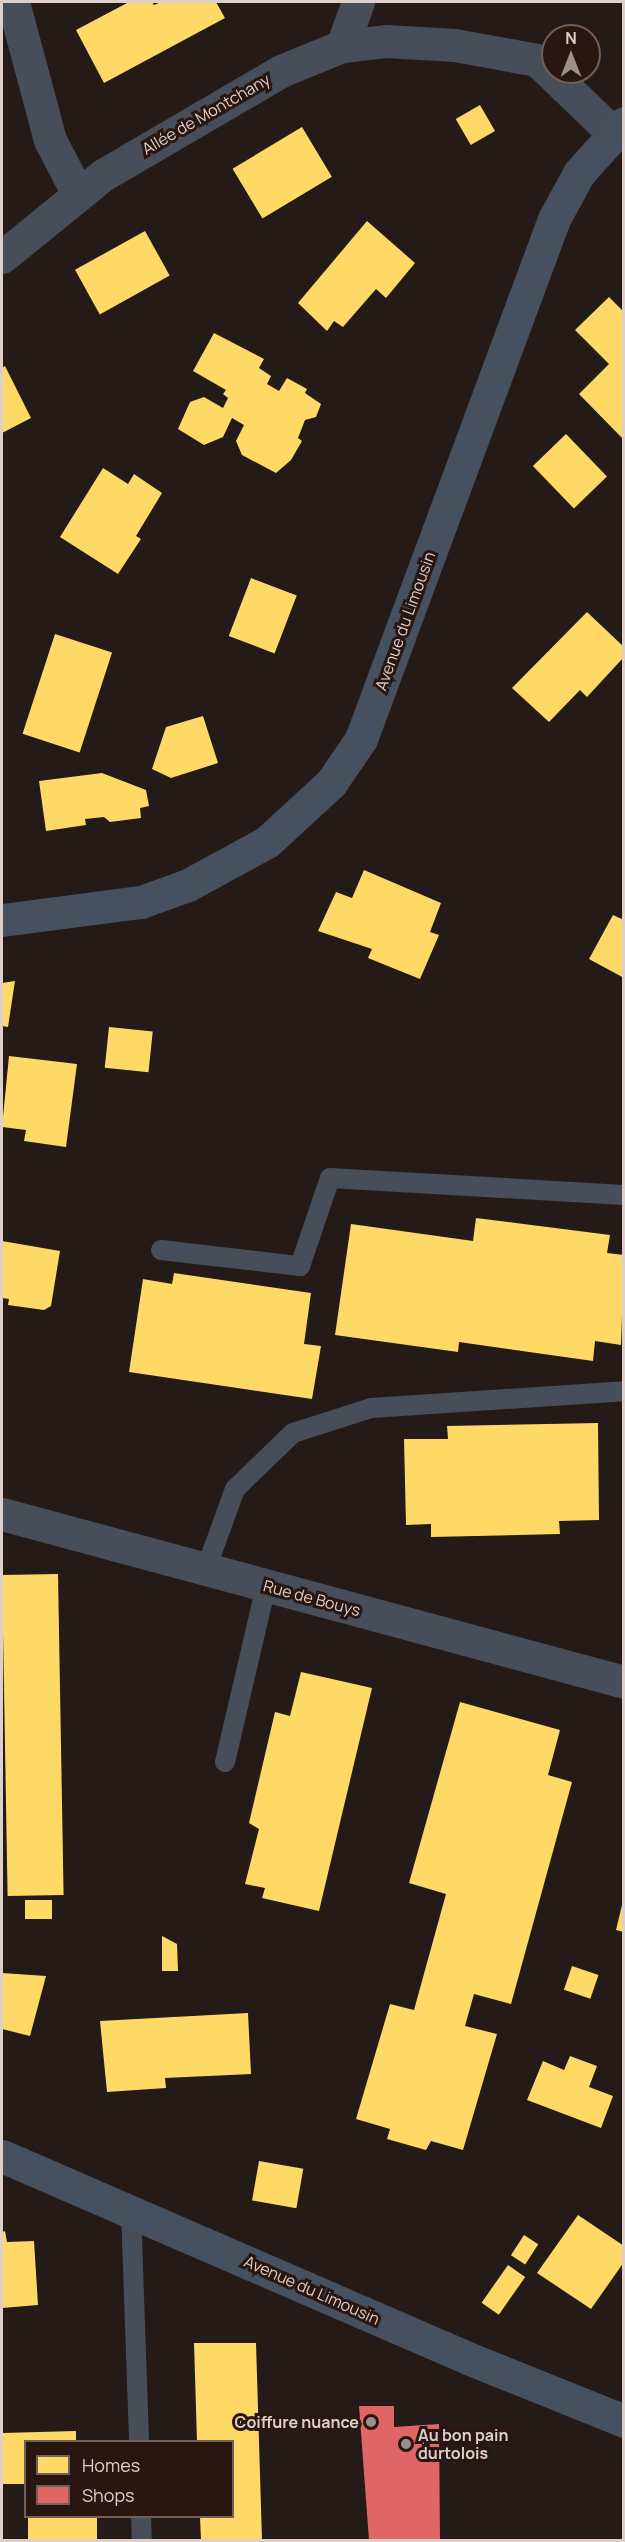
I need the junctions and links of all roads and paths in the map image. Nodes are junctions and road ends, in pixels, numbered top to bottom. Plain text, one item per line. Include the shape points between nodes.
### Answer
1 (13, 2) edge
2 (358, 2) edge
3 (342, 46) junction
4 (618, 128) edge
5 (78, 194) junction
6 (2, 256) edge
7 (2, 920) edge
8 (624, 1195) edge
9 (160, 1250) dead end
10 (624, 1391) edge
11 (2, 1514) edge
12 (206, 1569) junction
13 (266, 1586) junction
14 (624, 1682) edge
15 (225, 1762) dead end
16 (2, 2156) edge
17 (131, 2210) junction
18 (624, 2421) edge
19 (139, 2440) edge
20 (141, 2518) edge
21 (142, 2541) edge

1 - 5 street via 50,140
2 - 3 street
3 - 4 street, Allée de Montchany via 386,41 455,45 537,60
3 - 5 street, Allée de Montchany via 281,71 181,127
4 - 7 main road, Avenue du Limousin via 579,172 554,219 361,739 331,783 267,843 188,885 141,902
5 - 6 street, Allée de Montchany
8 - 9 lane via 330,1178 300,1266
10 - 12 lane via 371,1408 293,1433 235,1489
11 - 12 street, Rue de Bouys
12 - 13 street, Rue de Bouys
13 - 14 street, Rue de Bouys
13 - 15 lane
16 - 17 main road, Avenue du Limousin
17 - 18 main road, Avenue du Limousin via 470,2359
17 - 19 lane
20 - 21 lane

